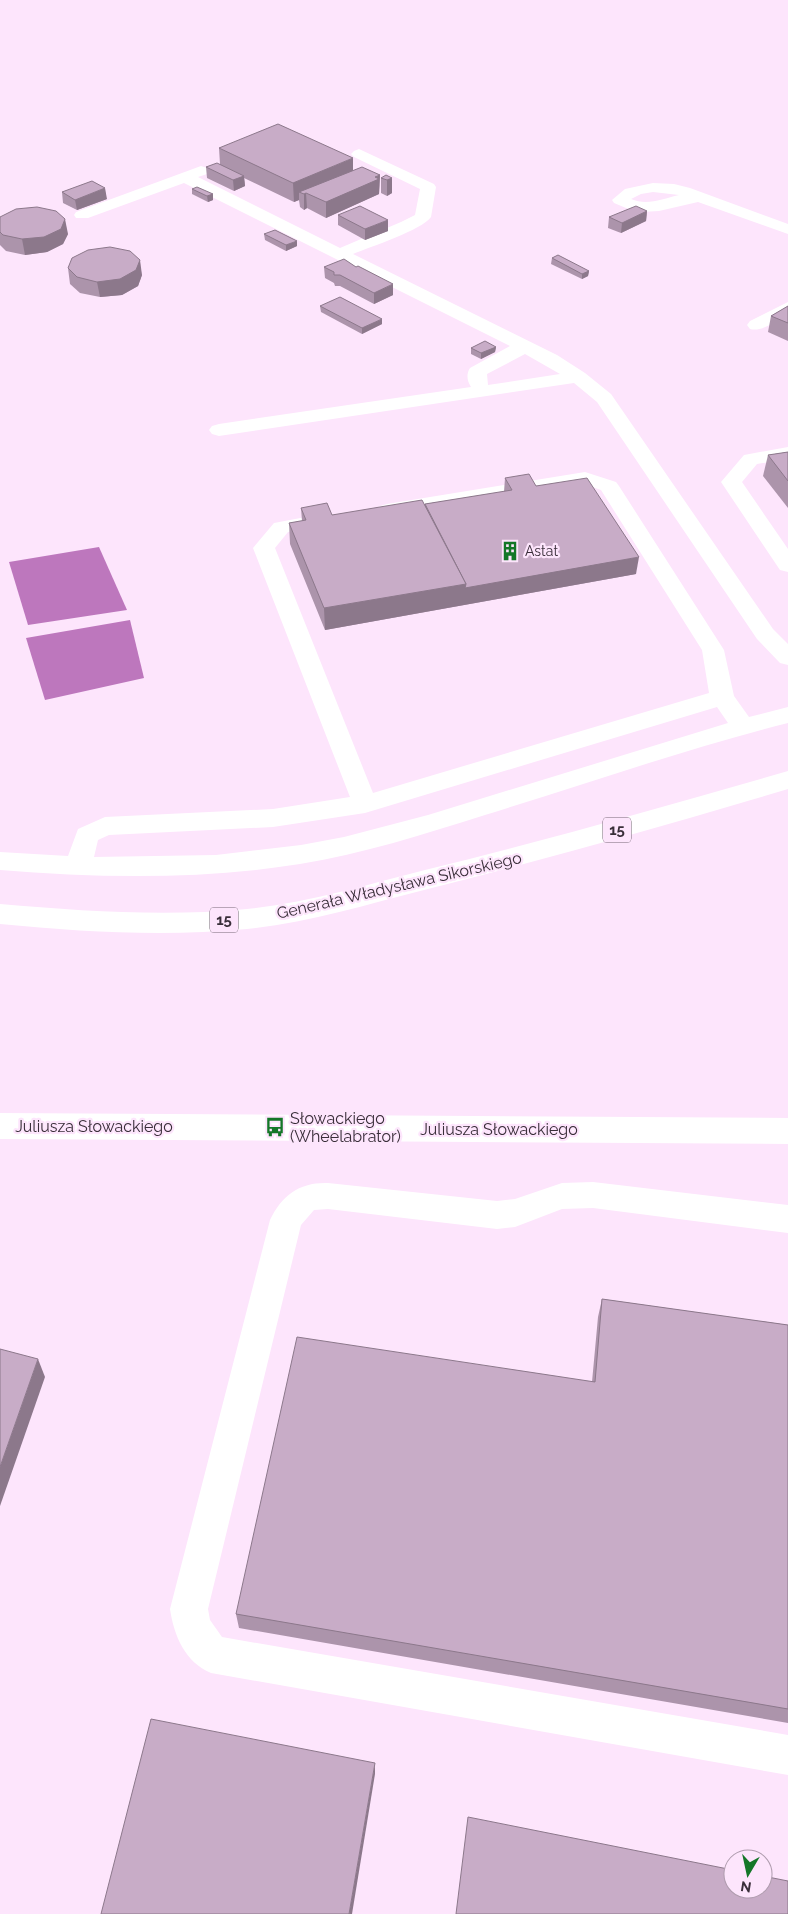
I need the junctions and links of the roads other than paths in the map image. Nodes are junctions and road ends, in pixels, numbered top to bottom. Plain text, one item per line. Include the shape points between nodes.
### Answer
1 (359, 154) dead end
2 (204, 169) dead end
3 (184, 177) junction
4 (698, 197) dead end
5 (82, 215) dead end
6 (788, 229) edge
7 (340, 254) junction
8 (788, 307) edge
9 (756, 325) dead end
10 (525, 346) junction
11 (578, 376) junction
12 (484, 392) junction
13 (219, 430) dead end
14 (788, 453) edge
15 (788, 565) edge
16 (788, 658) edge
17 (722, 697) junction
18 (788, 715) edge
19 (743, 726) junction
20 (788, 780) edge
21 (365, 804) junction
22 (0, 861) edge
23 (78, 867) junction
24 (0, 914) edge
25 (0, 1126) edge
26 (788, 1131) edge
27 (788, 1219) edge
28 (788, 1755) edge

1 - 7 main road via 428,187 423,217
2 - 3 main road
3 - 5 main road
3 - 7 main road
4 - 6 main road
7 - 10 main road
8 - 9 main road
10 - 11 main road
10 - 12 main road via 477,372
11 - 12 main road
11 - 16 main road via 604,398 765,634
12 - 13 main road
14 - 15 main road via 751,459 732,482
17 - 19 main road
17 - 21 main road
17 - 21 main road via 713,650 609,486 585,478 282,526 264,548
18 - 19 main road
19 - 23 main road via 438,821 343,846 254,862 204,866
20 - 24 main road, Generała Władysława Sikorskiego / 15 via 532,853 307,909 248,919 154,924 115,924
21 - 23 main road via 273,818 105,826 87,836
22 - 23 main road
25 - 26 main road, Juliusza Słowackiego
27 - 28 main road via 593,1195 562,1196 516,1214 497,1215 316,1195 298,1201 286,1220 189,1609 192,1628 211,1654

